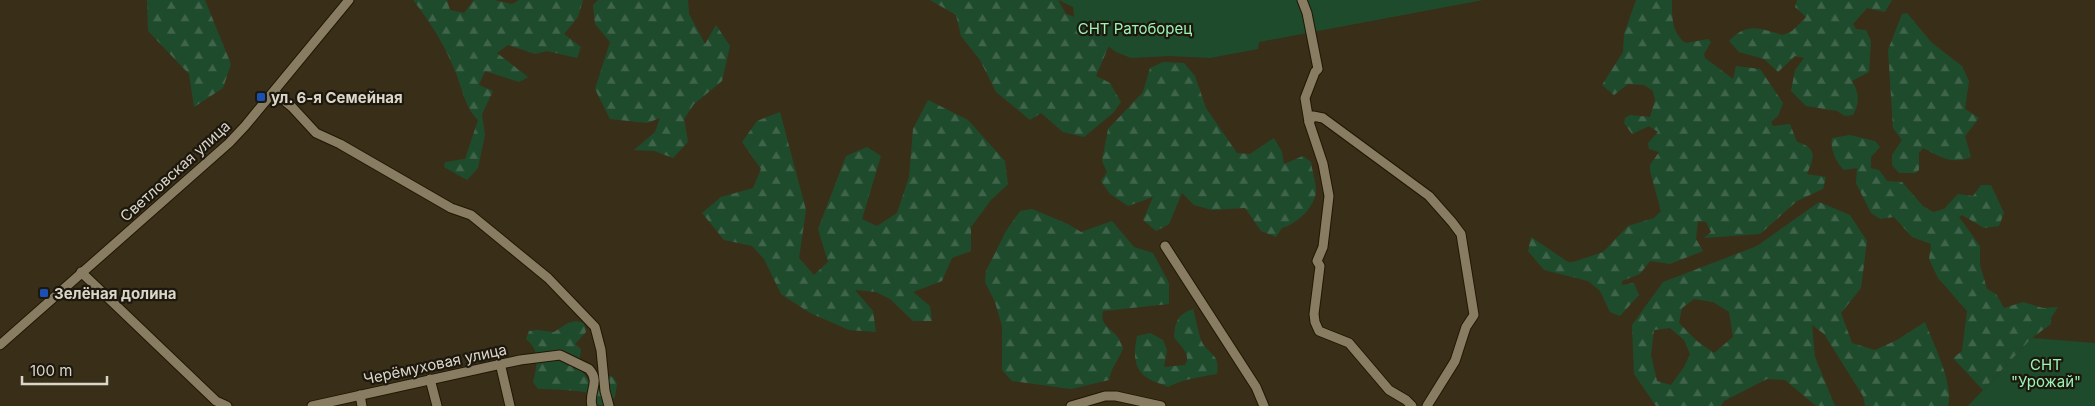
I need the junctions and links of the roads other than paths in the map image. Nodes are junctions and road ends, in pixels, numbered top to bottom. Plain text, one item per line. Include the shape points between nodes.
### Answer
1 (350, 0) edge
2 (1302, 0) edge
3 (274, 92) junction
4 (1309, 122) junction
5 (1165, 246) dead end
6 (81, 272) junction
7 (0, 345) edge
8 (500, 363) junction
9 (430, 379) junction
10 (360, 395) junction
11 (1083, 404) edge
12 (227, 406) edge
13 (312, 406) edge
14 (362, 406) edge
15 (437, 406) edge
16 (510, 406) edge
17 (592, 406) edge
18 (609, 406) edge
19 (1071, 406) edge
20 (1161, 406) edge
21 (1264, 406) edge
22 (1412, 406) edge
23 (1427, 406) edge

1 - 3 street, Светловская улица
2 - 4 street via 1318,69 1305,98
3 - 6 street, Светловская улица via 228,143
3 - 18 street via 316,134 340,144 451,208 471,215 548,278 595,327
4 - 22 street via 1323,164 1329,196 1323,247 1317,260 1320,266 1315,322 1319,331 1349,343 1389,390
4 - 23 street via 1313,116 1324,118 1395,169 1429,196 1461,234 1474,315 1466,327 1455,361
5 - 21 street via 1256,386
6 - 7 street, Светловская улица
6 - 12 street via 216,401
8 - 9 street, Черёмуховая улица
8 - 16 street
8 - 17 street, Черёмуховая улица via 565,356 593,373
9 - 10 street, Черёмуховая улица
9 - 15 street
10 - 13 street, Черёмуховая улица
10 - 14 street
11 - 19 street
11 - 20 street via 1105,396 1116,396

